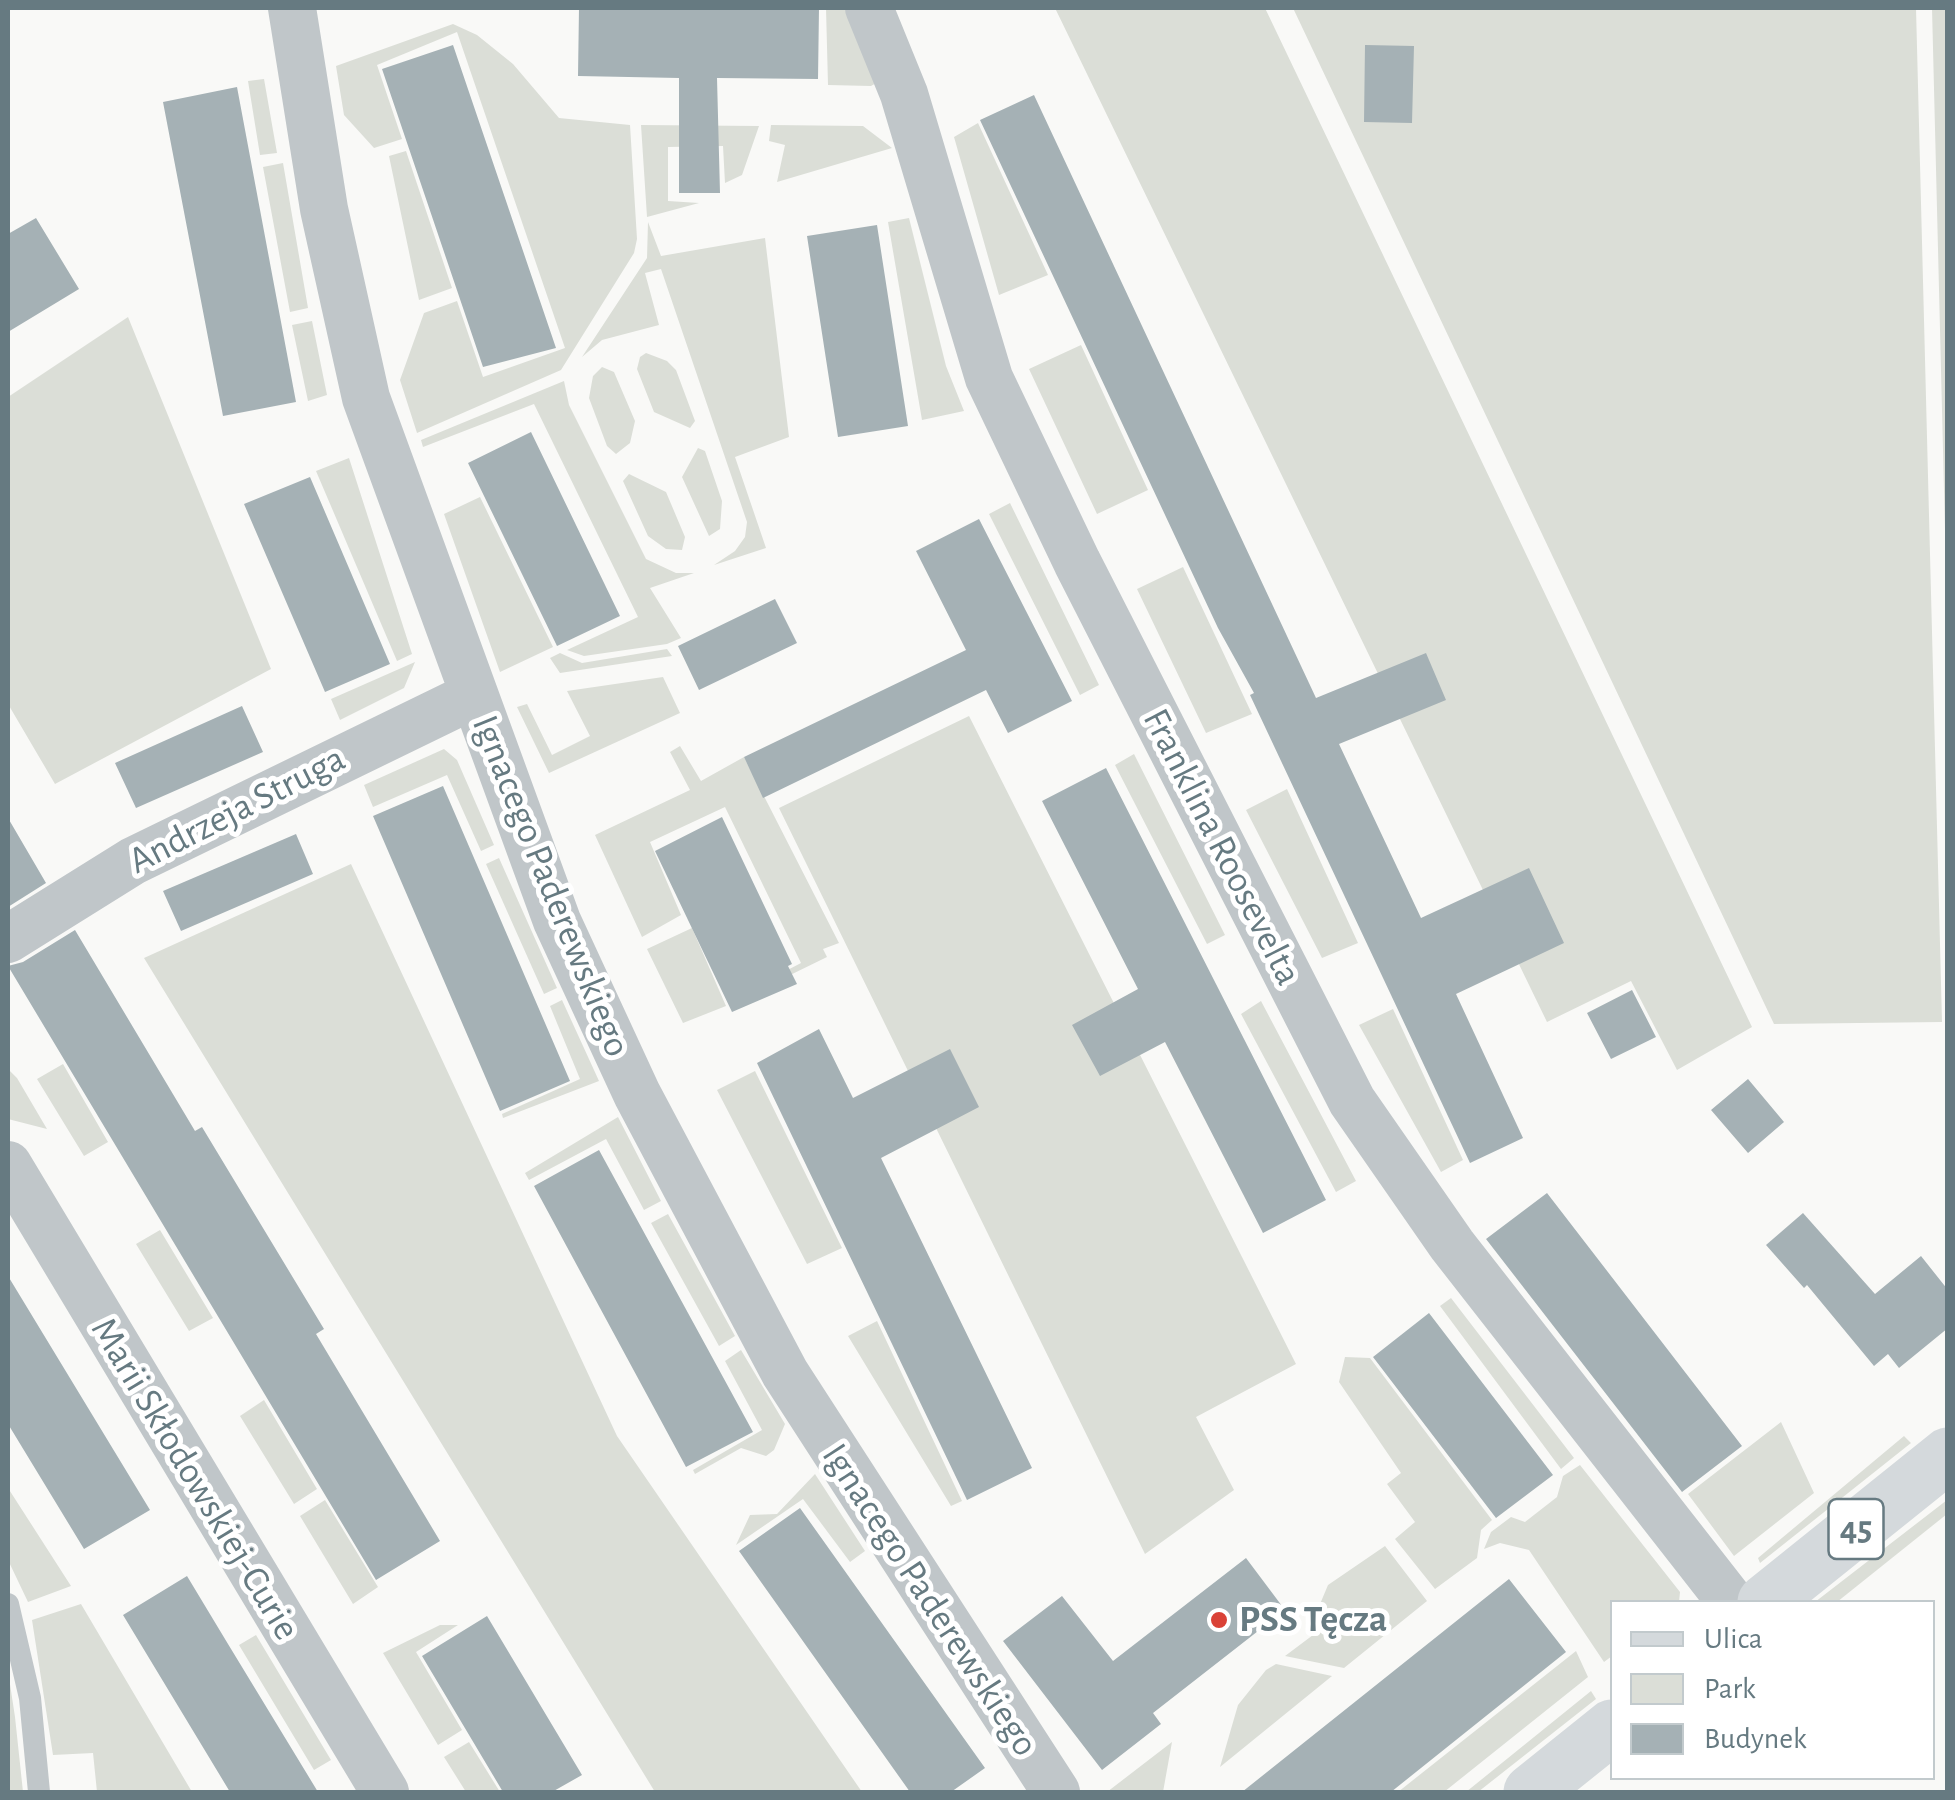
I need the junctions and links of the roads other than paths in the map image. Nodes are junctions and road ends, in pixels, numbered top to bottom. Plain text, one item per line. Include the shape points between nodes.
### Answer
1 (292, 8) edge
2 (869, 8) edge
3 (474, 695) junction
4 (8, 939) edge
5 (8, 1165) edge
6 (1948, 1454) edge
7 (1728, 1600) edge
8 (1767, 1600) edge
9 (8, 1604) edge
10 (1610, 1729) edge
11 (39, 1792) edge
12 (385, 1792) edge
13 (1056, 1792) edge
14 (1531, 1792) edge

1 - 3 street, Ignacego Paderewskiego via 324,209 366,398
2 - 7 street, Franklina Roosevelta via 904,94 989,378 1352,1100 1452,1245
3 - 4 street, Andrzeja Struga via 132,861
3 - 13 street, Ignacego Paderewskiego via 557,921 717,1250 826,1440
5 - 12 street, Marii Skłodowskiej-Curie
6 - 8 main road, 45
9 - 11 lane via 30,1698
10 - 14 main road

